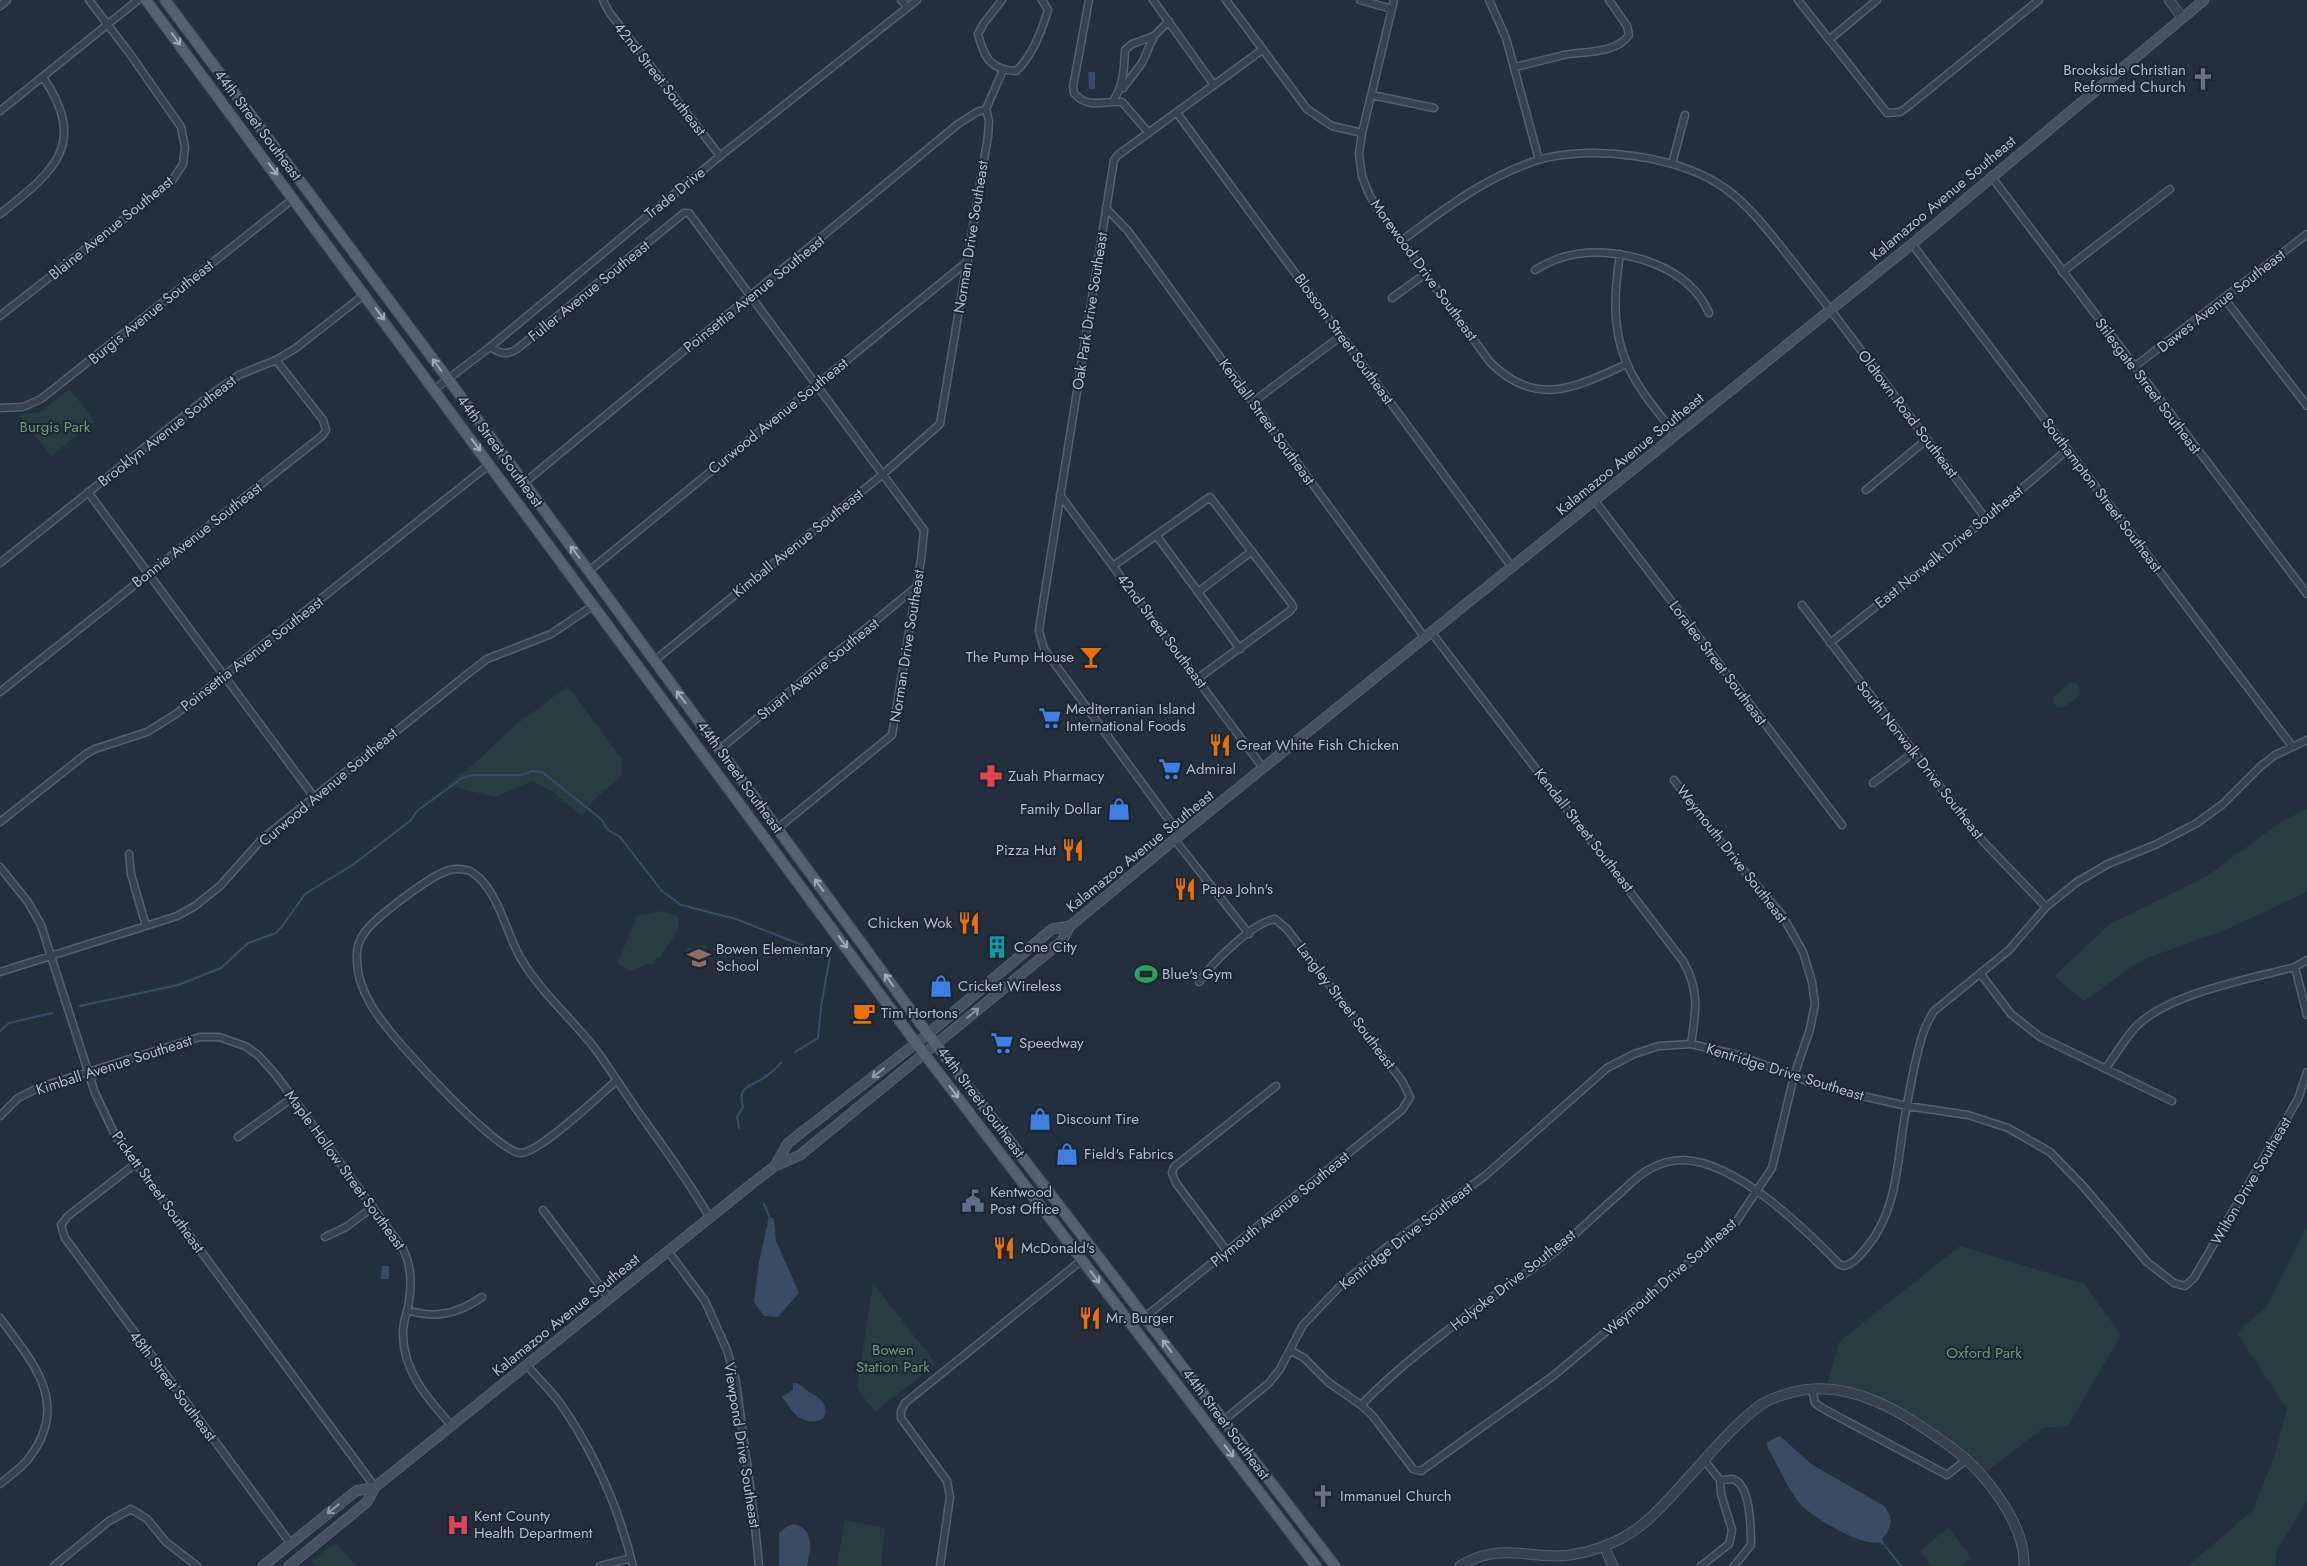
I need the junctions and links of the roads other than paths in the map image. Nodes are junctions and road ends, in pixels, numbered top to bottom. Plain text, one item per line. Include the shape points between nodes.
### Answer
1 (7, 0) edge
2 (89, 0) edge
3 (138, 0) edge
4 (146, 0) edge
5 (164, 0) edge
6 (602, 0) edge
7 (901, 0) edge
8 (917, 0) edge
9 (1002, 0) edge
10 (1042, 0) edge
11 (1089, 0) edge
12 (1154, 0) edge
13 (1226, 0) edge
14 (1360, 0) edge
15 (1394, 0) edge
16 (1489, 0) edge
17 (1608, 0) edge
18 (1798, 0) edge
19 (1877, 0) edge
20 (2040, 0) edge
21 (2169, 0) edge
22 (2204, 0) edge
23 (0, 6) edge
24 (908, 7) junction
25 (1392, 9) junction
26 (2182, 17) junction
27 (1168, 21) junction
28 (106, 25) junction
29 (1154, 36) junction
30 (1830, 39) junction
31 (1262, 50) junction
32 (1515, 68) junction
33 (1003, 70) junction
34 (43, 77) junction
35 (1214, 85) junction
36 (1120, 91) junction
37 (1372, 95) junction
38 (1113, 101) junction
39 (1434, 108) dead end
40 (986, 109) junction
41 (0, 111) edge
42 (1177, 112) junction
43 (1685, 115) dead end
44 (1149, 133) junction
45 (1362, 133) junction
46 (249, 138) junction
47 (271, 142) junction
48 (720, 156) junction
49 (1539, 160) junction
50 (1672, 164) junction
51 (1991, 176) junction
52 (2170, 189) dead end
53 (294, 198) junction
54 (1106, 208) junction
55 (321, 209) junction
56 (0, 214) edge
57 (2307, 234) edge
58 (1401, 241) junction
59 (1912, 244) junction
60 (1620, 254) junction
61 (968, 261) junction
62 (1535, 270) dead end
63 (2062, 272) junction
64 (1425, 274) junction
65 (365, 294) junction
66 (752, 295) junction
67 (1392, 298) dead end
68 (2224, 298) junction
69 (1830, 309) junction
70 (1709, 312) dead end
71 (0, 316) edge
72 (1341, 336) junction
73 (490, 347) junction
74 (276, 360) junction
75 (1626, 364) junction
76 (2134, 367) junction
77 (448, 379) junction
78 (818, 384) junction
79 (435, 388) junction
80 (1252, 402) junction
81 (2307, 406) edge
82 (0, 408) edge
83 (940, 424) joint
84 (1676, 434) junction
85 (1926, 440) junction
86 (2067, 450) junction
87 (490, 464) junction
88 (516, 473) junction
89 (883, 474) junction
90 (524, 483) junction
91 (1866, 490) dead end
92 (88, 492) junction
93 (1060, 495) junction
94 (1595, 501) junction
95 (1986, 519) junction
96 (1156, 535) junction
97 (1252, 552) junction
98 (0, 562) edge
99 (566, 566) junction
100 (1113, 566) junction
101 (1511, 566) junction
102 (589, 571) junction
103 (149, 572) junction
104 (915, 588) junction
105 (1198, 592) junction
106 (2307, 594) edge
107 (594, 605) junction
108 (1802, 605) dead end
109 (621, 615) junction
110 (1428, 635) junction
111 (1830, 643) junction
112 (1240, 649) junction
113 (654, 660) junction
114 (224, 676) junction
115 (1197, 679) junction
116 (0, 692) edge
117 (682, 723) junction
118 (704, 727) junction
119 (2307, 740) edge
120 (2292, 746) junction
121 (720, 749) junction
122 (1913, 753) junction
123 (1263, 768) junction
124 (1674, 780) dead end
125 (1873, 783) dead end
126 (314, 797) junction
127 (0, 822) edge
128 (755, 822) junction
129 (1842, 825) dead end
130 (778, 828) junction
131 (1177, 838) junction
132 (770, 842) junction
133 (793, 849) junction
134 (129, 854) dead end
135 (0, 867) edge
136 (2046, 907) junction
137 (826, 919) junction
138 (848, 924) junction
139 (146, 926) junction
140 (1070, 926) junction
141 (1249, 934) junction
142 (1042, 938) junction
143 (52, 955) junction
144 (2307, 960) edge
145 (1038, 961) junction
146 (2295, 967) junction
147 (0, 972) edge
148 (1980, 974) junction
149 (1199, 982) dead end
150 (2307, 1015) edge
151 (928, 1034) junction
152 (236, 1042) joint
153 (916, 1043) junction
154 (936, 1044) junction
155 (1691, 1044) junction
156 (924, 1054) junction
157 (2106, 1068) junction
158 (88, 1071) junction
159 (2307, 1072) edge
160 (1794, 1076) junction
161 (616, 1081) junction
162 (1276, 1086) dead end
163 (1410, 1097) joint
164 (292, 1098) junction
165 (2172, 1101) dead end
166 (1907, 1106) junction
167 (0, 1116) edge
168 (817, 1121) junction
169 (238, 1137) dead end
170 (810, 1146) junction
171 (135, 1164) junction
172 (775, 1166) junction
173 (1758, 1191) junction
174 (374, 1207) junction
175 (543, 1210) dead end
176 (710, 1218) junction
177 (1055, 1225) junction
178 (1079, 1231) junction
179 (325, 1237) dead end
180 (668, 1251) junction
181 (1227, 1251) junction
182 (1082, 1260) junction
183 (1109, 1270) junction
184 (2185, 1286) joint
185 (482, 1297) dead end
186 (609, 1298) junction
187 (407, 1310) junction
188 (1145, 1317) junction
189 (0, 1318) edge
190 (1290, 1350) junction
191 (527, 1365) junction
192 (1812, 1389) junction
193 (1361, 1405) junction
194 (1199, 1413) junction
195 (1224, 1420) junction
196 (451, 1425) junction
197 (1704, 1460) junction
198 (1966, 1460) junction
199 (1720, 1480) junction
200 (0, 1484) edge
201 (375, 1487) junction
202 (1263, 1496) junction
203 (1306, 1527) junction
204 (290, 1544) junction
205 (1604, 1546) junction
206 (631, 1558) junction
207 (54, 1566) edge
208 (197, 1566) edge
209 (263, 1566) edge
210 (289, 1566) edge
211 (600, 1566) edge
212 (634, 1566) edge
213 (759, 1566) edge
214 (940, 1566) edge
215 (1316, 1566) edge
216 (1335, 1566) edge
217 (1460, 1566) edge
218 (1613, 1566) edge
219 (1701, 1566) edge
220 (1734, 1566) edge
221 (2024, 1566) edge

1 - 23 street
2 - 28 street, Blaine Avenue Southeast
3 - 28 street
4 -> 46 main road, 44th Street Southeast
5 - 47 main road, 44th Street Southeast
6 - 48 street, 42nd Street Southeast
7 - 24 street
8 - 24 street, Trade Drive
9 - 33 street via 978,34 988,61
10 - 33 street via 1048,10 1024,64 1016,71
11 - 38 street via 1074,93 1084,102 1095,105
12 - 27 street
13 - 31 street
14 - 25 street
15 - 25 street, Morewood Drive Southeast
16 - 32 street
17 - 32 street via 1629,31 1625,41
18 - 30 street
19 - 30 street
20 - 30 street via 1900,112 1887,113
21 - 26 street
22 - 26 main road, Kalamazoo Avenue Southeast
24 - 48 street, Trade Drive
25 - 37 street, Morewood Drive Southeast
26 - 51 main road, Kalamazoo Avenue Southeast
27 - 29 street
27 - 35 street
28 - 34 street
28 - 71 street, Blaine Avenue Southeast via 181,127 186,147 183,164 172,181
29 - 36 street via 1142,63
29 - 36 street via 1125,50
31 - 35 street, Oak Park Drive Southeast
31 - 45 street via 1307,109 1332,126
32 - 49 street
33 - 40 street
34 - 41 street
34 - 56 street via 65,120 60,154 46,175
35 - 42 street, Oak Park Drive Southeast
36 - 38 street
37 - 39 street
37 - 45 street, Morewood Drive Southeast
38 - 44 street via 1122,102
40 - 61 street, Norman Drive Southeast via 988,136
40 - 66 street, Poinsettia Avenue Southeast via 958,124
42 - 44 street, Oak Park Drive Southeast
42 - 72 street, Blossom Street Southeast
43 - 50 street
44 - 54 street, Oak Park Drive Southeast via 1114,160
45 - 58 street, Morewood Drive Southeast via 1359,154 1362,176 1377,208
46 - 47 main road via 262,143
46 -> 53 main road, 44th Street Southeast
47 - 55 main road, 44th Street Southeast
48 - 73 street, Trade Drive
49 - 50 street, Oldtown Road Southeast via 1607,154
49 - 58 street, Oldtown Road Southeast via 1481,184
50 - 69 street, Oldtown Road Southeast via 1724,187 1739,200 1757,217
51 - 59 main road, Kalamazoo Avenue Southeast
51 - 63 street, Stilesgate Street Southeast
52 - 63 street
53 - 55 main road via 306,198
53 - 65 main road, 44th Street Southeast
53 - 82 street, Burgis Avenue Southeast via 41,400 23,407
54 - 80 street, Kendall Street Southeast via 1128,232
54 - 93 street, Oak Park Drive Southeast
77 -> 55 main road, 44th Street Southeast
57 - 68 street, Dawes Avenue Southeast
58 - 64 street, Morewood Drive Southeast
59 - 69 main road, Kalamazoo Avenue Southeast
59 - 86 street, Southampton Street Southeast
60 - 62 street via 1577,254 1559,258
60 - 70 street via 1641,259 1675,276 1698,294
60 - 75 street via 1614,307
61 - 78 street, Curwood Avenue Southeast
61 - 83 street, Norman Drive Southeast
63 - 76 street, Stilesgate Street Southeast
64 - 67 street
64 - 75 street, Morewood Drive Southeast via 1490,362 1517,384 1555,391 1577,386
65 - 74 street, Brooklyn Avenue Southeast
65 -> 79 main road, 44th Street Southeast
66 - 73 street, Fuller Avenue Southeast via 689,212 517,350 502,354
66 - 78 street
66 - 90 street, Poinsettia Avenue Southeast
68 - 76 street, Dawes Avenue Southeast
68 - 81 street
69 - 84 main road, Kalamazoo Avenue Southeast
69 - 85 street, Oldtown Road Southeast
72 - 80 street
72 - 101 street, Blossom Street Southeast
73 - 77 street, Trade Drive
74 - 92 street, Brooklyn Avenue Southeast via 225,384
74 - 103 street, Bonnie Avenue Southeast via 323,420 326,430 319,439
75 - 84 street via 1647,400
76 - 106 street, Stilesgate Street Southeast
77 - 79 street, Trade Drive
77 - 88 main road, 44th Street Southeast
78 - 89 street
78 - 102 street, Curwood Avenue Southeast
79 -> 87 main road, 44th Street Southeast
80 - 110 street, Kendall Street Southeast
83 - 89 street, Kimball Avenue Southeast
84 - 94 main road, Kalamazoo Avenue Southeast
85 - 91 street
85 - 95 street, Oldtown Road Southeast
86 - 95 street, East Norwalk Drive Southeast
86 - 120 street, Southampton Street Southeast
87 - 88 main road via 503,463
87 - 99 main road, 44th Street Southeast
87 - 114 street, Poinsettia Avenue Southeast
88 - 90 main road, 44th Street Southeast
89 - 104 street, Norman Drive Southeast via 924,530
89 - 113 street, Kimball Avenue Southeast
102 -> 90 main road, 44th Street Southeast
92 - 98 street, Brooklyn Avenue Southeast
92 - 103 street
93 - 100 street, 42nd Street Southeast
93 - 131 street, Oak Park Drive Southeast via 1040,622 1044,649
94 - 101 main road, Kalamazoo Avenue Southeast
94 - 129 street, Loralee Street Southeast
95 - 111 street, East Norwalk Drive Southeast
96 - 97 street via 1210,497
96 - 100 street
96 - 105 street
97 - 105 street
97 - 112 street via 1293,607
99 - 102 main road via 580,572
99 - 107 main road, 44th Street Southeast
100 - 115 street, 42nd Street Southeast
101 - 110 main road, Kalamazoo Avenue Southeast
102 - 109 main road, 44th Street Southeast
103 - 114 street
103 - 116 street, Bonnie Avenue Southeast
104 - 121 street, Stuart Avenue Southeast
104 - 130 street, Norman Drive Southeast via 892,735
105 - 112 street
107 - 109 main road via 607,604
107 - 117 main road, 44th Street Southeast
107 - 126 street, Curwood Avenue Southeast via 551,634 487,659
108 - 111 street, South Norwalk Drive Southeast
109 - 113 main road, 44th Street Southeast
110 - 123 main road, Kalamazoo Avenue Southeast
110 - 155 street, Kendall Street Southeast via 1683,961 1696,995
111 - 122 street, South Norwalk Drive Southeast
112 - 115 street
118 -> 113 main road, 44th Street Southeast
114 - 126 street
114 - 127 street, Poinsettia Avenue Southeast via 158,726 86,754
115 - 123 street, 42nd Street Southeast
117 - 118 main road via 692,721
117 - 128 main road, 44th Street Southeast
118 - 121 main road, 44th Street Southeast
119 - 120 street
120 - 136 street via 2261,766 2203,819 2180,833 2093,872
121 - 130 main road, 44th Street Southeast
122 - 125 street
122 - 136 street, South Norwalk Drive Southeast via 1977,835
123 - 131 main road, Kalamazoo Avenue Southeast
124 - 160 street, Weymouth Drive Southeast via 1782,915 1803,952 1815,1004
126 - 139 street, Curwood Avenue Southeast via 262,839 209,896 177,916
128 - 130 main road via 763,828
128 - 132 main road, 44th Street Southeast
130 - 133 main road, 44th Street Southeast
131 - 140 main road, Kalamazoo Avenue Southeast
131 - 141 street
132 - 133 main road via 780,842
132 - 137 main road, 44th Street Southeast
138 -> 133 main road, 44th Street Southeast
134 - 139 street via 131,874
135 - 143 street, Pickett Street Southeast via 28,902
136 - 148 street via 2009,950
137 - 138 main road via 837,918
137 -> 153 main road, 44th Street Southeast
151 -> 138 main road, 44th Street Southeast
139 - 143 street, Curwood Avenue Southeast
140 - 142 main road, Kalamazoo Avenue Southeast via 1052,929
140 - 145 main road, Kalamazoo Avenue Southeast via 1062,941
141 - 149 street via 1212,966
141 - 163 street, Langley Street Southeast via 1275,919 1287,929 1402,1081
142 - 145 main road via 1047,945
142 - 151 main road, Kalamazoo Avenue Southeast
143 - 147 street, Curwood Avenue Southeast
143 - 158 street, Pickett Street Southeast
144 - 146 street
154 -> 145 main road, Kalamazoo Avenue Southeast
146 - 150 street
146 - 157 street via 2180,998 2162,1006 2133,1029
148 - 157 street via 2011,1014 2025,1026 2040,1037
148 - 166 street via 1934,1011 1926,1024
151 - 153 main road, Kalamazoo Avenue Southeast
151 - 154 main road, 44th Street Southeast
152 - 158 street, Kimball Avenue Southeast via 215,1037 192,1039
152 - 164 street, Maple Hollow Street Southeast via 265,1062
153 - 156 main road, 44th Street Southeast
153 -> 168 main road, Kalamazoo Avenue Southeast
154 - 156 main road, Kalamazoo Avenue Southeast
154 - 178 main road, 44th Street Southeast
155 - 160 street, Kentridge Drive Southeast via 1738,1055
155 - 190 street, Kentridge Drive Southeast via 1659,1046 1607,1068 1486,1175 1344,1282 1303,1325
156 - 170 main road, Kalamazoo Avenue Southeast
156 -> 177 main road, 44th Street Southeast
157 - 165 street
158 - 167 street, Kimball Avenue Southeast via 40,1086 18,1098
158 - 171 street, Pickett Street Southeast via 107,1122
159 - 184 street, Wilton Drive Southeast via 2298,1099 2267,1155 2194,1278
160 - 166 street, Kentridge Drive Southeast
160 - 173 street, Weymouth Drive Southeast via 1772,1168
161 - 161 street via 575,1024 530,973 485,884 472,872 448,870 429,880 365,931 359,943 358,975 380,1020 411,1056 508,1150 531,1151
161 - 176 street
162 - 181 street via 1174,1167 1172,1174 1176,1183
163 - 181 street, Plymouth Avenue Southeast via 1402,1110
164 - 169 street
164 - 174 street, Maple Hollow Street Southeast
166 - 173 street, Holyoke Drive Southeast via 1896,1179 1886,1216 1857,1259 1844,1266 1839,1264 1798,1222
166 - 184 street, Kentridge Drive Southeast via 1998,1123 2050,1152 2083,1186 2146,1262 2174,1283
168 - 170 main road via 805,1136
168 - 172 main road, Kalamazoo Avenue Southeast via 788,1144
170 - 172 main road, Kalamazoo Avenue Southeast via 799,1156
171 - 201 street, Pickett Street Southeast
171 - 204 street, 48th Street Southeast via 68,1216 61,1226 69,1245
172 - 176 main road, Kalamazoo Avenue Southeast
173 - 193 street, Holyoke Drive Southeast via 1719,1170 1684,1160 1664,1162 1648,1170 1556,1251 1434,1341 1385,1380
173 - 193 street, Weymouth Drive Southeast via 1736,1222 1591,1346 1424,1470 1418,1472 1410,1466
174 - 179 street
174 - 187 street, Maple Hollow Street Southeast via 403,1248 409,1265 411,1282
175 - 186 street
176 - 180 main road, Kalamazoo Avenue Southeast
177 - 178 main road via 1066,1231
177 - 182 main road, 44th Street Southeast
178 - 183 main road, 44th Street Southeast
180 - 186 main road, Kalamazoo Avenue Southeast
180 - 213 street, Viewpond Drive Southeast via 705,1302 736,1382
181 - 188 street, Plymouth Avenue Southeast
182 - 183 main road via 1093,1259
182 -> 194 main road, 44th Street Southeast
182 - 214 street via 905,1403 901,1411 901,1418 942,1472 948,1488 950,1498
183 - 188 main road, 44th Street Southeast
185 - 187 street via 470,1306 446,1314 429,1315
186 - 191 main road, Kalamazoo Avenue Southeast
187 - 196 street, Maple Hollow Street Southeast via 403,1331 407,1362 422,1389
195 -> 188 main road, 44th Street Southeast
189 - 200 street via 39,1373 46,1393 47,1416 42,1438 28,1460
190 - 193 street
190 - 195 street, Kentridge Drive Southeast via 1269,1383
191 - 196 main road, Kalamazoo Avenue Southeast
191 - 206 street via 580,1434 604,1480
192 - 197 street via 1763,1403 1732,1429
192 - 198 street via 1852,1392 1883,1404 1921,1426
192 - 198 street via 1815,1402 1822,1408 1947,1475
194 - 195 main road via 1212,1420
194 -> 202 main road, 44th Street Southeast
195 - 203 main road, 44th Street Southeast
196 - 201 main road, Kalamazoo Avenue Southeast
197 - 199 street
197 - 205 street via 1652,1517 1631,1533
198 - 221 street via 1992,1490 2018,1531
199 - 219 street via 1732,1530 1728,1544
199 - 220 street via 1733,1479 1746,1492 1750,1546
201 -> 204 main road, Kalamazoo Avenue Southeast via 356,1491
201 - 210 main road, Kalamazoo Avenue Southeast via 367,1502
202 - 203 main road via 1280,1499 1298,1524
202 - 215 main road, 44th Street Southeast
203 - 216 main road, 44th Street Southeast
204 - 209 main road, Kalamazoo Avenue Southeast
205 - 217 street via 1557,1556 1495,1552
205 - 218 street
206 - 211 street
206 - 212 street
207 - 208 street via 109,1521 130,1509 147,1519 166,1542

